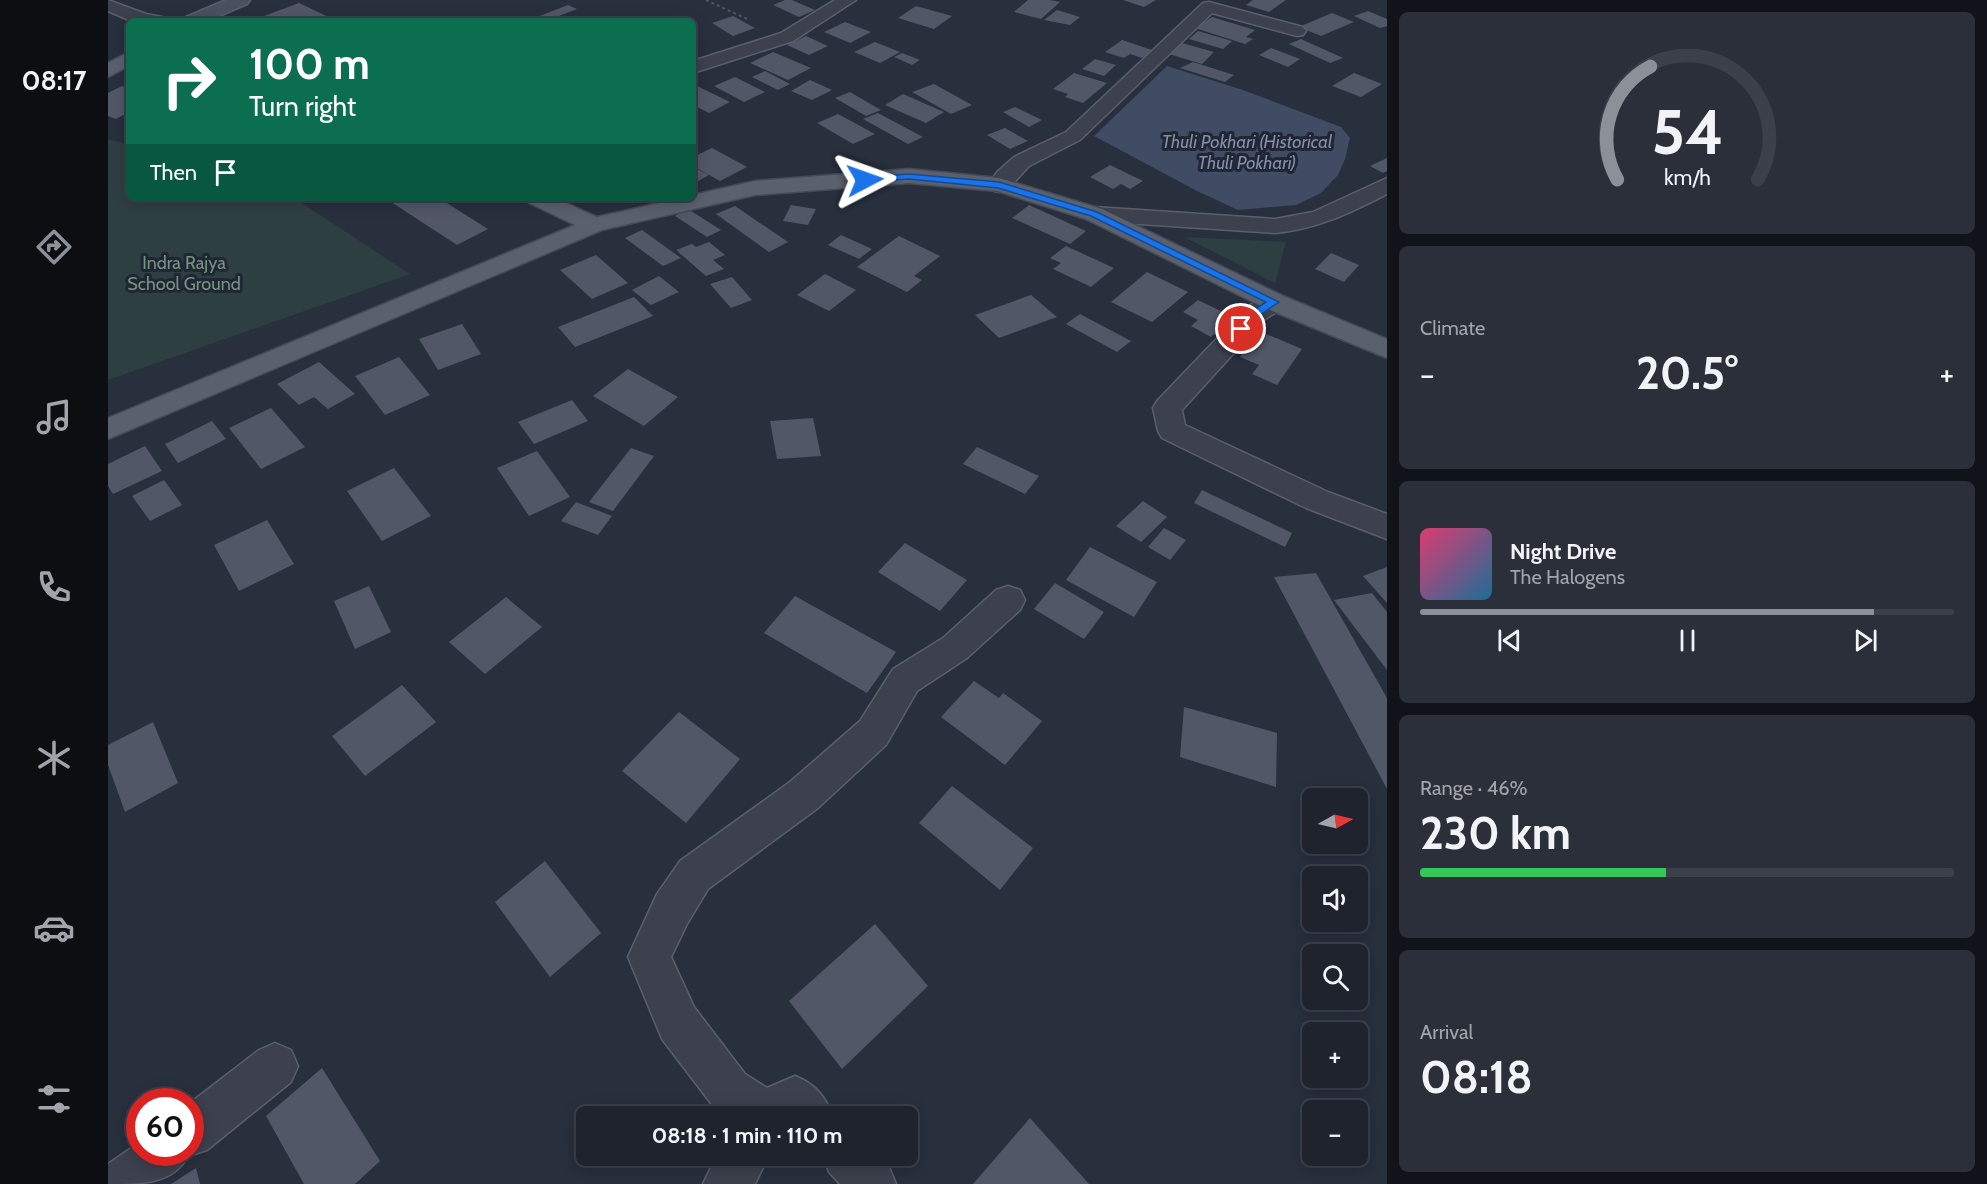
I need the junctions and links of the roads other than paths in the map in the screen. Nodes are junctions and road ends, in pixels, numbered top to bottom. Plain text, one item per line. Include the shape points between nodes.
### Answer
1 (241, 0) edge
2 (847, 0) edge
3 (108, 5) edge
4 (140, 18) edge
5 (199, 18) edge
6 (1297, 31) dead end
7 (126, 60) edge
8 (696, 66) edge
9 (108, 71) edge
10 (999, 185) junction
11 (1387, 185) edge
12 (543, 201) edge
13 (1094, 214) junction
14 (594, 225) junction
15 (1274, 302) junction
16 (1387, 349) edge
17 (108, 429) edge
18 (1387, 527) edge
19 (1008, 600) dead end
20 (274, 1066) dead end
21 (741, 1106) edge
22 (786, 1106) edge
23 (801, 1106) edge
24 (204, 1122) edge
25 (147, 1166) edge
26 (737, 1166) edge
27 (856, 1166) edge
28 (122, 1184) edge
29 (727, 1184) edge
30 (872, 1184) edge

1 - 5 main road
2 - 8 street via 787,37
3 - 4 street
6 - 10 street via 1209,7 1073,136 1053,143 1007,173
7 - 9 main road
10 - 13 main road
10 - 14 main road via 909,176 755,188
11 - 13 street via 1329,216 1298,225
12 - 14 main road
13 - 15 main road
14 - 17 main road
15 - 16 main road
15 - 18 street via 1256,313 1167,408 1172,431 1317,500
19 - 21 street via 955,648 905,680 873,733 804,795 694,874 672,909 649,957 678,1023
20 - 24 street
22 - 23 street via 795,1099
25 - 28 street
26 - 29 street
27 - 30 street

